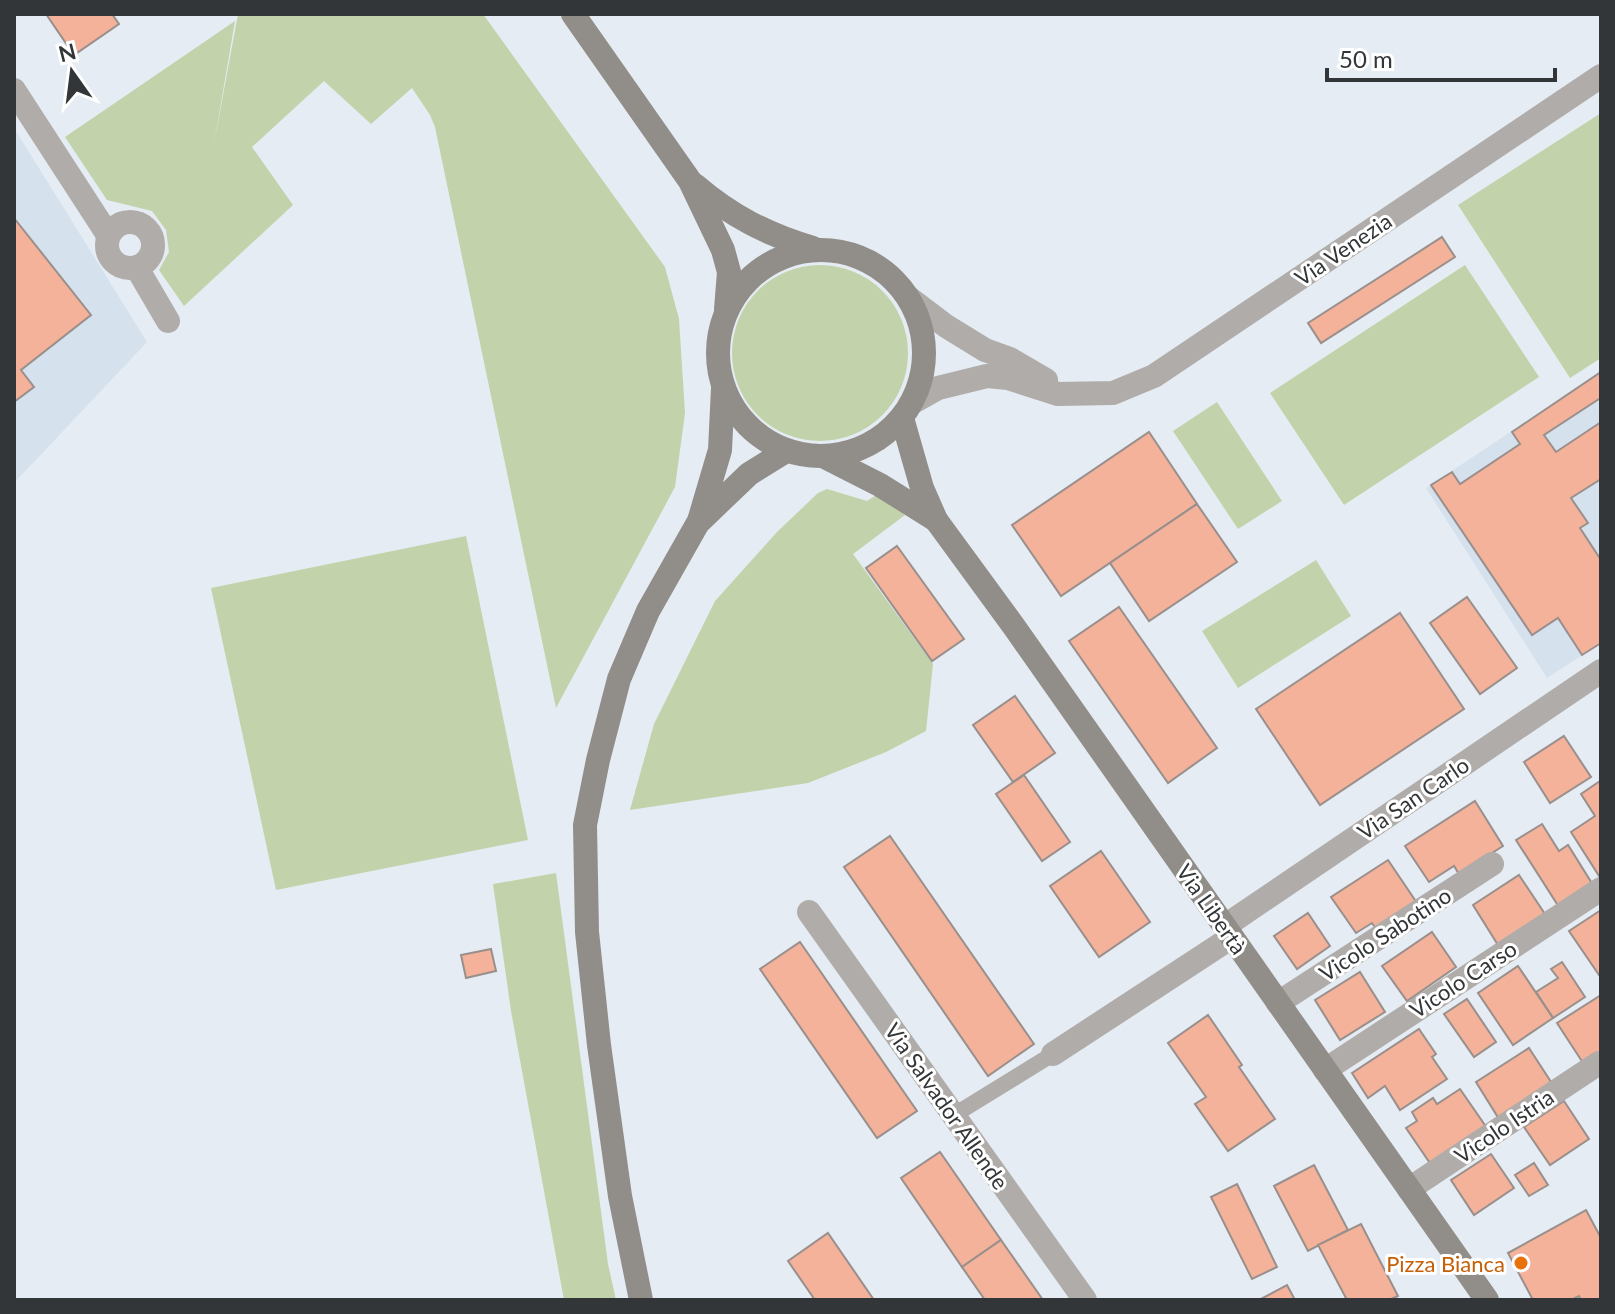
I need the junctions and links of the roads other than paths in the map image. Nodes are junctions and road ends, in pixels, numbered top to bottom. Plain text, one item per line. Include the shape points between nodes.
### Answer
1 (573, 14) edge
2 (1601, 76) edge
3 (14, 90) edge
4 (21, 119) edge
5 (690, 181) junction
6 (108, 235) junction
7 (819, 250) junction
8 (137, 268) junction
9 (909, 298) junction
10 (726, 311) junction
11 (168, 321) dead end
12 (723, 388) junction
13 (1074, 393) junction
14 (908, 410) junction
15 (786, 451) junction
16 (825, 457) junction
17 (936, 520) junction
18 (699, 521) junction
19 (1601, 671) edge
20 (1492, 864) dead end
21 (1601, 889) edge
22 (809, 912) dead end
23 (1228, 932) junction
24 (1278, 1003) junction
25 (1053, 1054) joint
26 (1599, 1063) dead end
27 (1325, 1070) junction
28 (954, 1115) junction
29 (1409, 1189) junction
30 (641, 1300) edge
31 (1085, 1300) edge
32 (1487, 1300) edge

1 - 5 main road
2 - 13 street, Via Venezia via 1154,376 1113,393
3 - 4 street
4 - 6 street
5 - 7 main road via 754,227
5 - 10 main road via 723,250 729,272
6 - 8 street via 106,249 112,261
6 - 8 street via 129,221 151,234 153,248
7 - 9 main road via 861,257 896,281
7 - 10 main road via 774,261 754,274
8 - 11 street
9 - 13 street, Via Venezia via 985,350
9 - 14 main road via 925,349 920,385
10 - 12 main road via 717,349
12 - 15 main road via 741,419
12 - 18 main road via 720,450
13 - 14 street, Via Venezia via 1058,394 987,376 938,388
14 - 16 main road via 868,446
14 - 17 main road, Via Libertà via 922,488
15 - 16 main road
15 - 18 main road via 749,474
16 - 17 main road, Via Libertà
17 - 23 main road, Via Libertà
18 - 30 main road via 648,611 619,679 585,825 587,932 599,1045
19 - 23 street, Via San Carlo
20 - 24 street, Vicolo Sabotino
21 - 27 street, Vicolo Carso
22 - 28 street, Via Salvador Allende
23 - 24 main road, Via Libertà
23 - 25 street, Via San Carlo
24 - 27 main road, Via Libertà
25 - 28 lane
26 - 29 street, Vicolo Istria
27 - 29 main road, Via Libertà
28 - 31 street, Via Salvador Allende
29 - 32 main road, Via Libertà

